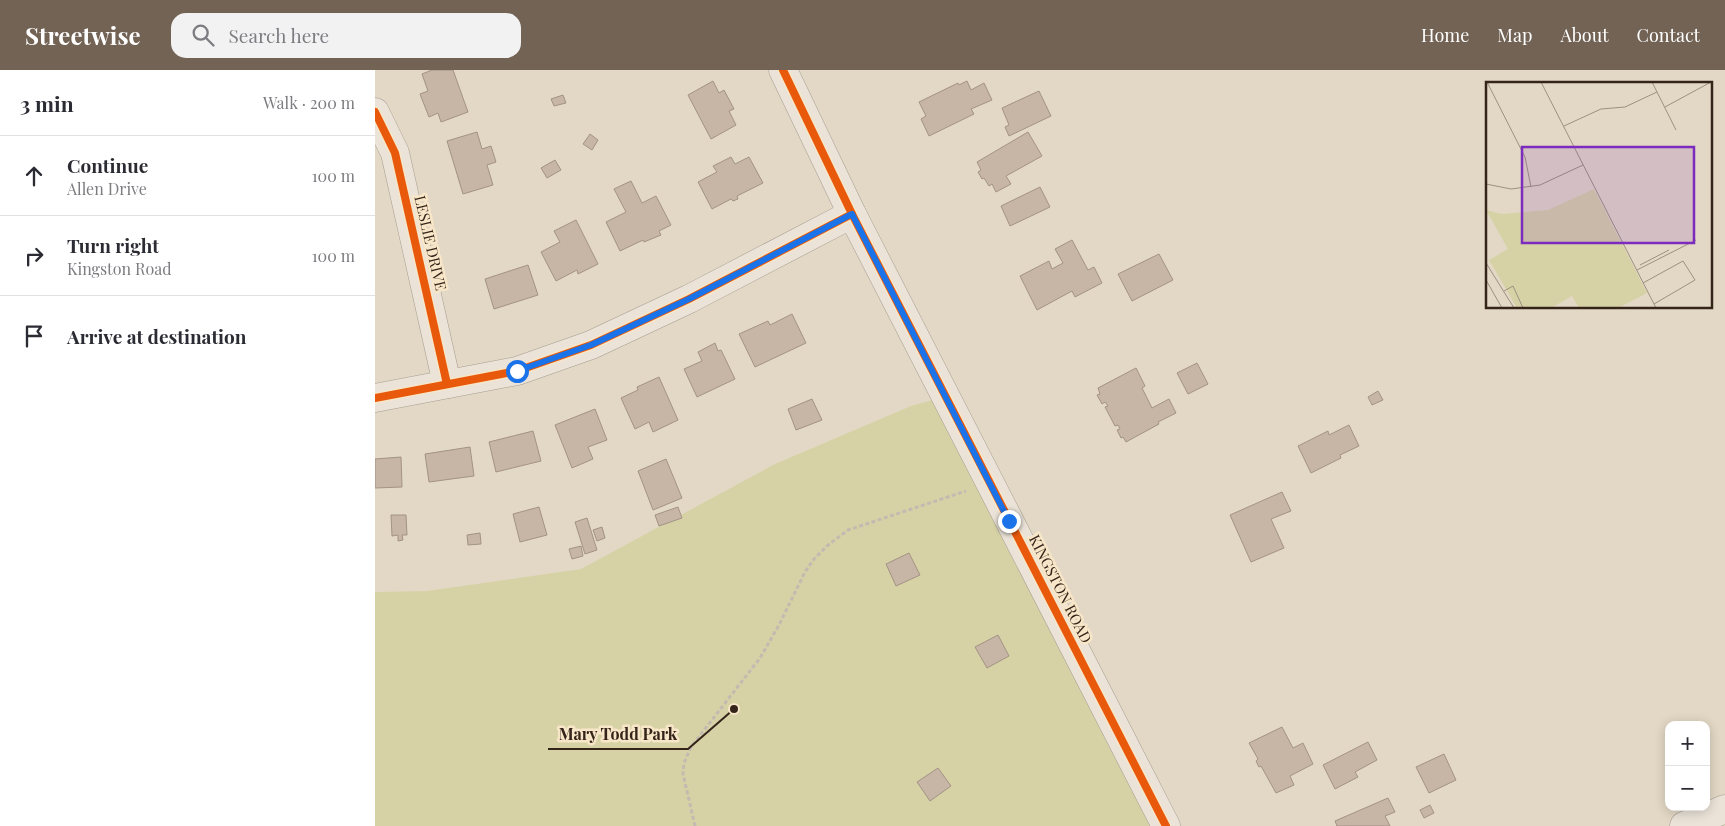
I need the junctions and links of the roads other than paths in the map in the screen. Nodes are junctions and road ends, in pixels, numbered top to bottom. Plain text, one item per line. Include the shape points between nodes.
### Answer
1 (783, 70) edge
2 (375, 112) edge
3 (852, 214) junction
4 (447, 384) junction
5 (375, 398) edge
6 (1725, 809) edge
7 (1166, 826) edge
8 (1684, 826) edge

1 - 3 street, KINGSTON ROAD
2 - 4 street, LESLIE DRIVE via 395,153
3 - 4 street via 689,299 591,345 517,371
3 - 7 street, KINGSTON ROAD
4 - 5 street
6 - 8 street

